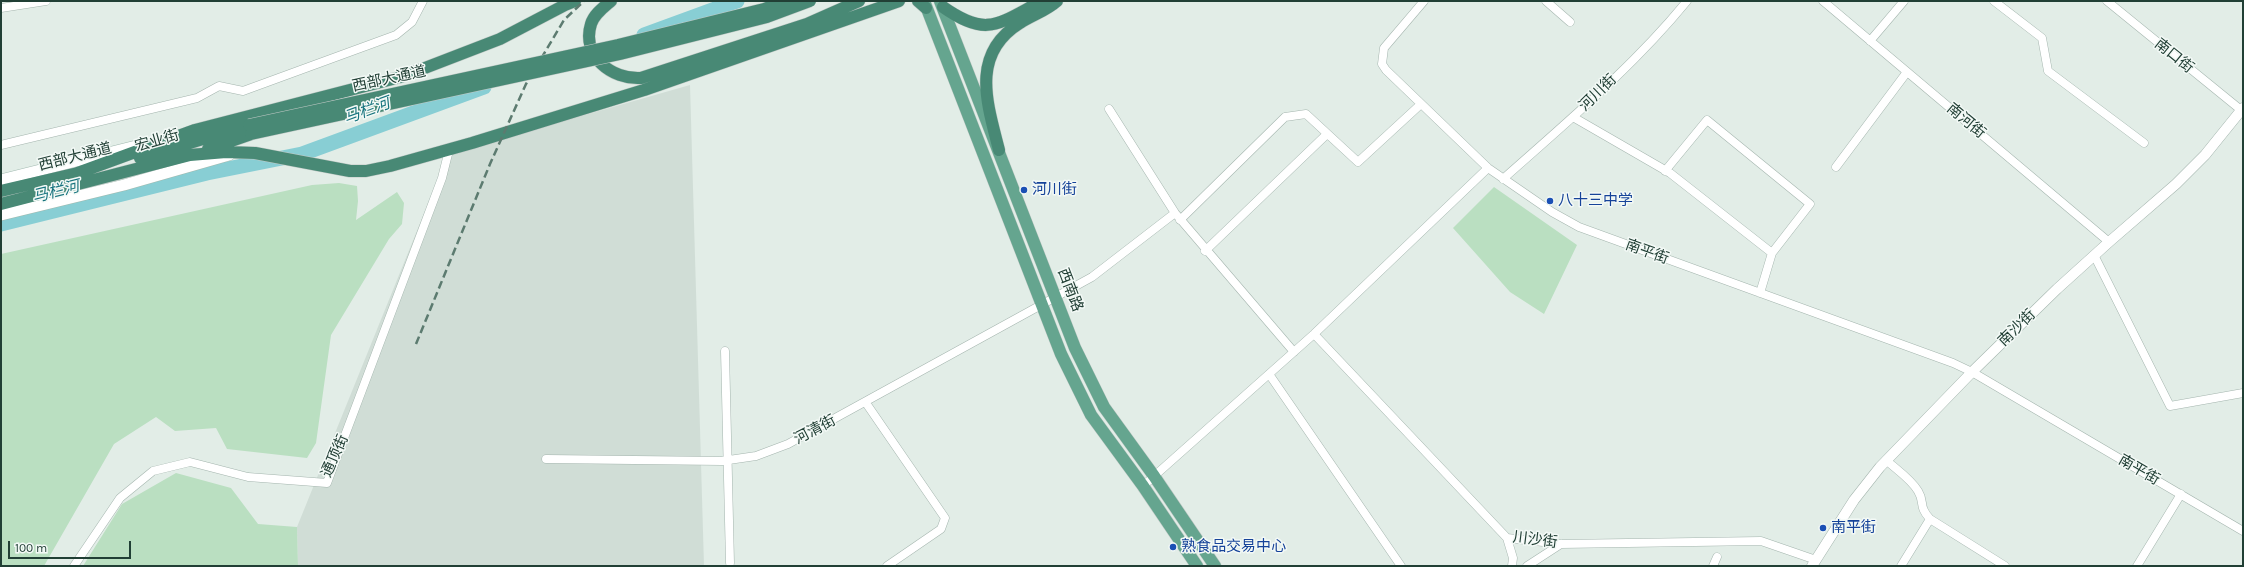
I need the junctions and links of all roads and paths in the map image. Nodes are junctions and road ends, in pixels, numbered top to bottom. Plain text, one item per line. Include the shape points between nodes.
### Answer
1 (46, 1) edge
2 (423, 1) edge
3 (575, 1) edge
4 (611, 1) edge
5 (786, 1) edge
6 (810, 1) edge
7 (859, 1) edge
8 (899, 1) edge
9 (1042, 1) edge
10 (1057, 1) edge
11 (1424, 1) edge
12 (1546, 1) edge
13 (1687, 1) edge
14 (1823, 1) edge
15 (1994, 1) edge
16 (2106, 1) edge
17 (1902, 2) edge
18 (923, 3) edge
19 (942, 4) edge
20 (1, 8) edge
21 (1570, 22) dead end
22 (1870, 41) junction
23 (1907, 72) junction
24 (1421, 104) junction
25 (1109, 109) dead end
26 (2242, 109) edge
27 (1573, 117) junction
28 (195, 130) junction
29 (250, 130) junction
30 (1327, 134) junction
31 (2144, 144) dead end
32 (1, 145) edge
33 (172, 150) junction
34 (449, 150) junction
35 (999, 150) junction
36 (137, 152) junction
37 (239, 152) junction
38 (112, 153) junction
39 (190, 155) junction
40 (1836, 167) dead end
41 (1488, 168) junction
42 (1666, 171) junction
43 (75, 174) junction
44 (1503, 179) junction
45 (1, 180) edge
46 (124, 186) junction
47 (1, 191) edge
48 (1, 204) edge
49 (1, 215) edge
50 (1177, 216) junction
51 (2109, 242) junction
52 (1205, 251) junction
53 (1772, 253) junction
54 (2094, 255) junction
55 (1760, 293) junction
56 (1056, 296) junction
57 (1041, 304) junction
58 (1314, 334) junction
59 (725, 351) dead end
60 (1294, 352) junction
61 (1972, 372) junction
62 (1269, 374) junction
63 (2243, 393) edge
64 (866, 403) junction
65 (546, 459) dead end
66 (727, 460) junction
67 (1886, 460) junction
68 (1154, 476) junction
69 (1143, 486) junction
70 (2181, 494) junction
71 (1930, 519) junction
72 (2243, 530) edge
73 (1507, 538) junction
74 (1561, 544) junction
75 (1717, 557) dead end
76 (1814, 563) edge
77 (730, 564) dead end
78 (74, 566) edge
79 (887, 566) edge
80 (1197, 566) edge
81 (1215, 566) edge
82 (1401, 566) edge
83 (1512, 566) edge
84 (1527, 566) edge
85 (1713, 566) edge
86 (1901, 566) edge
87 (2004, 566) edge
88 (2137, 566) edge

1 - 20 street
2 - 32 street via 412,22 396,35 243,91 219,86 197,98
3 - 28 highway via 500,39 404,76
4 - 7 highway, bridge via 597,14 591,24 591,47 606,69 627,79 641,78 807,24
5 - 29 highway, 西部大通道, bridge via 764,9 618,45
6 - 29 highway, 西部大通道, bridge via 767,17 620,54
8 - 34 highway via 644,90
9 - 19 highway via 993,26 979,26 961,20
10 - 35 highway via 1020,23 1002,37 991,52 986,65 985,82
11 - 24 street via 1384,48 1382,64
12 - 21 street
13 - 27 street, 河川街 via 1646,47
14 - 22 street, 南河街
15 - 31 street via 2042,38 2048,71
16 - 26 street, 南口街
17 - 22 street
18 - 57 main road, 西南路
19 - 35 main road, 西南路
22 - 23 street, 南河街
23 - 40 street
23 - 51 street, 南河街
24 - 30 street via 1358,162
24 - 41 street
25 - 50 street
26 - 51 street, 南沙街 via 2205,156
27 - 42 street
27 - 44 street, 河川街
28 - 36 highway
28 - 38 main road, 宏业街
29 - 33 highway, 西部大通道
29 - 39 highway, 西部大通道
30 - 50 street, 河清街 via 1306,114 1285,117
30 - 52 street
33 - 36 main road
33 - 43 highway, 西部大通道
34 - 37 highway via 366,171 350,171
34 - 78 street, 通顶街 via 442,178 327,483 248,477 190,462 153,471 120,498
35 - 56 main road, 西南路
36 - 38 main road
36 - 43 highway
37 - 39 highway
37 - 46 main road
38 - 45 main road, 宏业街
39 - 46 main road via 177,164
39 - 48 highway, 西部大通道
41 - 44 street, 南平街
41 - 58 street
42 - 53 street
42 - 53 street via 1707,120 1810,204
43 - 47 highway, 西部大通道
44 - 55 street, 南平街 via 1579,227
46 - 49 main road
50 - 52 street
50 - 56 street, 河清街 via 1092,277
51 - 54 street, 南沙街
52 - 60 street
53 - 55 street
54 - 61 street, 南沙街
54 - 63 street via 2170,406
55 - 61 street, 南平街
56 - 57 street, 河清街
56 - 68 main road, 西南路 via 1075,348 1104,407
57 - 64 street, 河清街
57 - 69 main road, 西南路 via 1061,354 1091,415
58 - 60 street
58 - 73 street, 川沙街
59 - 66 street
60 - 62 street
61 - 67 street, 南沙街
61 - 70 street, 南平街
62 - 68 street
62 - 82 street
64 - 66 street, 河清街 via 788,444 756,456
64 - 79 street via 945,518 941,529
65 - 66 street, 河清街
66 - 77 street
67 - 71 street via 1920,493 1922,510
67 - 76 street, 南沙街 via 1866,483
68 - 69 street
68 - 81 main road, 西南路
69 - 80 main road, 西南路
70 - 72 street, 南平街
70 - 88 street
71 - 86 street
71 - 87 street
73 - 74 street, 川沙街
73 - 83 street via 1513,558
74 - 76 street, 川沙街 via 1761,541
74 - 84 street
75 - 85 street

